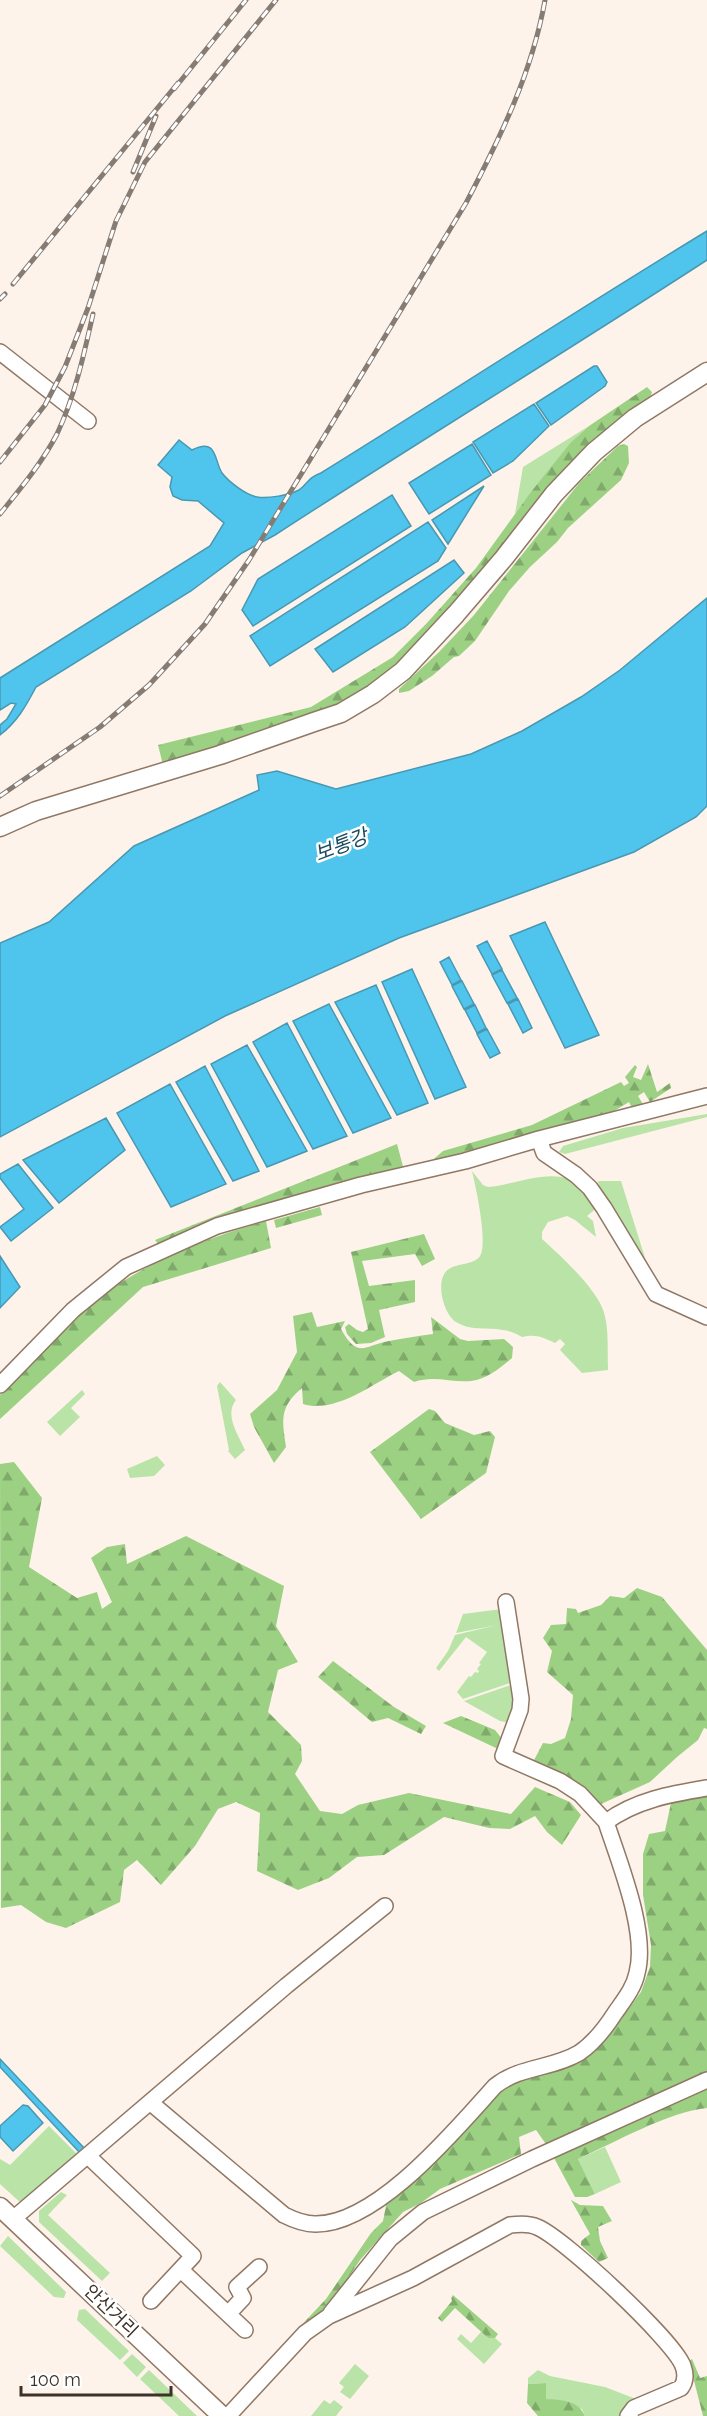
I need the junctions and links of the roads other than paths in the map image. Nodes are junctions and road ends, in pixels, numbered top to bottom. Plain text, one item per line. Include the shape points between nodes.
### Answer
1 (0, 352) edge
2 (707, 372) edge
3 (88, 421) dead end
4 (0, 827) edge
5 (707, 1096) edge
6 (539, 1139) junction
7 (707, 1317) edge
8 (0, 1385) edge
9 (507, 1602) dead end
10 (707, 1788) edge
11 (606, 1822) junction
12 (385, 1906) dead end
13 (707, 2080) edge
14 (151, 2103) junction
15 (88, 2156) junction
16 (7, 2213) edge
17 (259, 2267) dead end
18 (181, 2270) junction
19 (151, 2301) dead end
20 (228, 2314) junction
21 (328, 2316) junction
22 (245, 2330) dead end
23 (222, 2416) edge
24 (228, 2416) edge
25 (628, 2416) edge

1 - 3 street
2 - 4 main road via 635,418 594,452 554,494 456,614 403,671 373,694 341,713 36,811
5 - 6 street
6 - 7 street via 544,1153 590,1188 656,1294
6 - 8 street via 217,1226 126,1267 73,1310
9 - 11 street via 521,1699 503,1756 560,1781 580,1794
10 - 11 street via 648,1800
11 - 14 street via 636,1920 638,1973 626,1997 580,2052 507,2077 422,2164 355,2214 316,2224 284,2215
12 - 14 street
13 - 21 street via 423,2212 390,2239
14 - 15 street
15 - 16 street
15 - 18 street via 193,2256
16 - 23 main road, 안산거리
17 - 20 street via 237,2287 243,2298
18 - 19 street
18 - 20 street
20 - 22 street
21 - 24 street via 305,2333
21 - 25 street via 412,2278 510,2225 536,2226 587,2262 665,2340 683,2365 685,2377 681,2388 634,2408

